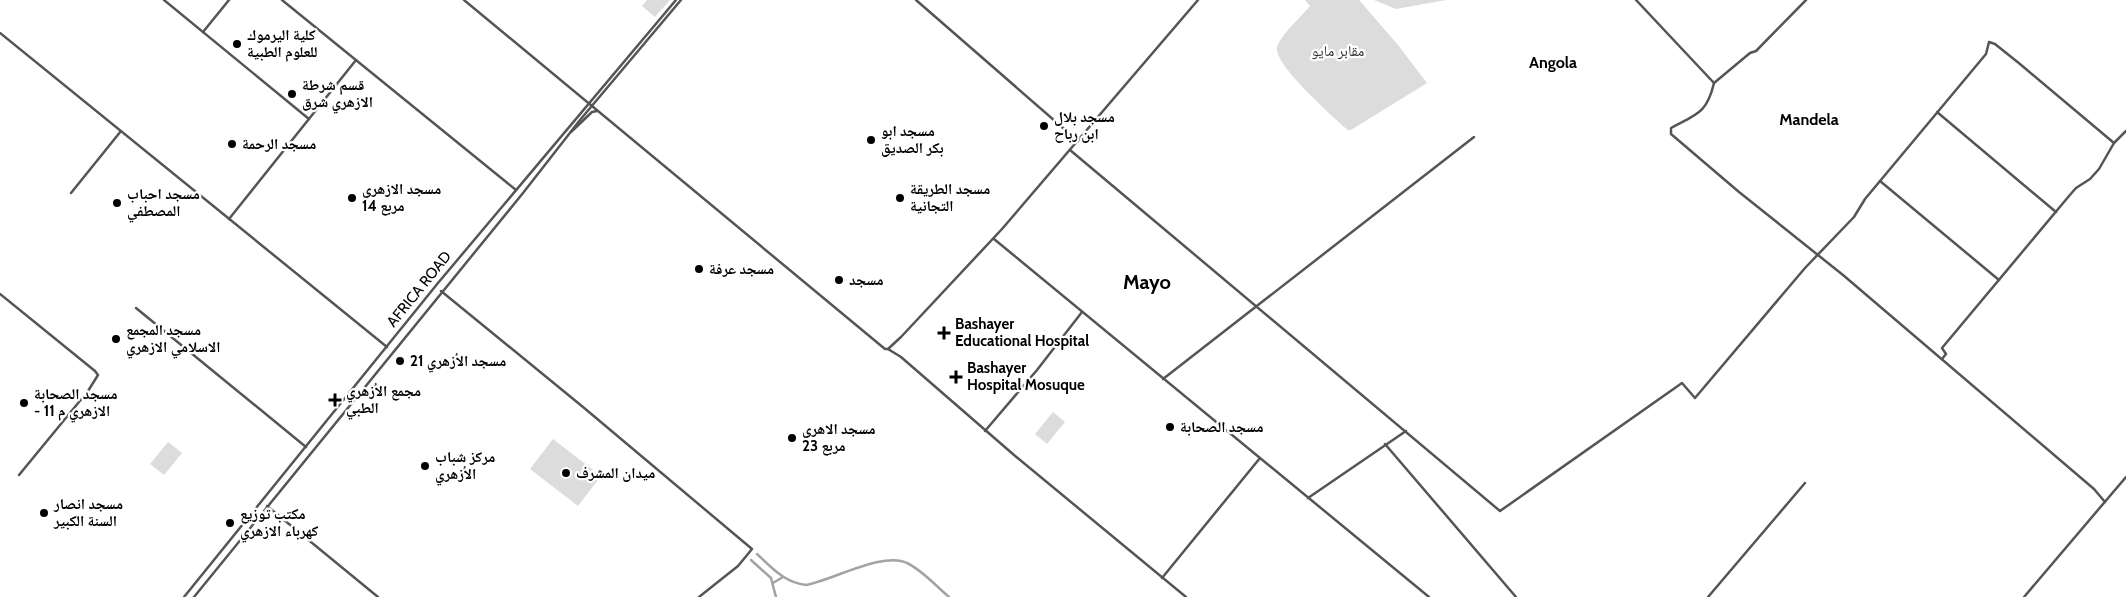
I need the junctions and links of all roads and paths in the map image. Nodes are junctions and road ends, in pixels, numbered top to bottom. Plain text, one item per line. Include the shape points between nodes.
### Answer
1 (164, 0) edge
2 (229, 0) edge
3 (282, 0) edge
4 (464, 0) edge
5 (676, 0) edge
6 (681, 0) edge
7 (916, 0) edge
8 (1198, 0) edge
9 (1636, 0) edge
10 (1806, 0) edge
11 (203, 32) junction
12 (0, 33) edge
13 (356, 60) junction
14 (1714, 83) junction
15 (590, 105) junction
16 (598, 111) junction
17 (1937, 112) junction
18 (309, 119) junction
19 (121, 131) junction
20 (2126, 131) edge
21 (570, 133) junction
22 (1474, 137) dead end
23 (1078, 141) junction
24 (2114, 143) junction
25 (1070, 150) junction
26 (1880, 181) junction
27 (516, 190) junction
28 (71, 193) dead end
29 (2056, 212) junction
30 (229, 219) junction
31 (479, 234) junction
32 (485, 239) junction
33 (993, 239) junction
34 (470, 245) junction
35 (475, 251) junction
36 (1818, 255) junction
37 (1999, 280) junction
38 (441, 291) junction
39 (0, 294) edge
40 (1256, 306) junction
41 (136, 308) dead end
42 (416, 311) junction
43 (1082, 312) junction
44 (422, 316) junction
45 (407, 321) junction
46 (412, 327) junction
47 (387, 346) junction
48 (888, 350) junction
49 (1942, 359) junction
50 (1163, 379) junction
51 (985, 431) junction
52 (1406, 431) junction
53 (1385, 444) junction
54 (306, 447) junction
55 (1260, 458) junction
56 (288, 467) junction
57 (294, 473) junction
58 (19, 475) dead end
59 (2126, 477) edge
60 (1805, 483) dead end
61 (1308, 498) junction
62 (2105, 502) junction
63 (267, 506) junction
64 (227, 543) junction
65 (233, 548) junction
66 (220, 552) junction
67 (225, 558) junction
68 (1162, 578) junction
69 (184, 597) edge
70 (194, 597) edge
71 (378, 597) edge
72 (699, 597) edge
73 (1186, 597) edge
74 (1429, 597) edge
75 (1516, 597) edge
76 (1708, 597) edge
77 (2024, 597) edge

1 - 11 street
2 - 11 street
3 - 13 street
4 - 15 street
5 - 15 street, AFRICA ROAD
6 - 15 street, AFRICA ROAD
7 - 23 street
8 - 23 street
9 - 14 street
10 - 14 street via 1756,51
11 - 18 street
12 - 19 street
13 - 18 street
13 - 27 street
14 - 36 street via 1707,105 1672,128 1670,134
15 - 16 street
15 - 21 street, AFRICA ROAD
15 - 27 street, AFRICA ROAD
16 - 21 street via 592,112
16 - 48 street via 870,339
17 - 24 street via 1986,54 1989,42
17 - 26 street
17 - 29 street
18 - 30 street
19 - 28 street
19 - 30 street
20 - 24 street
21 - 32 street, AFRICA ROAD
22 - 40 street
23 - 25 street
24 - 29 street via 2099,169 2076,188
25 - 33 street
25 - 40 street
26 - 36 street via 1854,217
26 - 37 street
27 - 31 street, AFRICA ROAD
29 - 37 street
30 - 47 street
31 - 32 street via 479,240
31 - 34 street, AFRICA ROAD
32 - 35 street, AFRICA ROAD
33 - 43 street
33 - 48 street
34 - 35 street via 475,244
34 - 42 street, AFRICA ROAD
35 - 38 street, AFRICA ROAD
36 - 49 street
36 - 52 street via 1695,398 1682,383 1500,511
37 - 49 street via 1942,348 1946,354
38 - 44 street, AFRICA ROAD
38 - 72 street via 752,549 738,566
39 - 58 street via 98,375
40 - 50 street
40 - 52 street
41 - 54 street
42 - 44 street via 416,316
42 - 45 street, AFRICA ROAD
43 - 50 street
43 - 51 street
44 - 46 street, AFRICA ROAD
45 - 46 street via 412,322
45 - 47 street, AFRICA ROAD
46 - 57 street, AFRICA ROAD
47 - 54 street, AFRICA ROAD
48 - 51 street via 901,357
49 - 62 street via 2094,489
50 - 55 street
51 - 68 street
52 - 53 street
53 - 61 street
53 - 75 street
54 - 56 street, AFRICA ROAD
55 - 61 street
55 - 68 street
56 - 57 street via 293,467
56 - 64 street, AFRICA ROAD
57 - 63 street, AFRICA ROAD
59 - 62 street
60 - 76 street
61 - 74 street
62 - 77 street
63 - 65 street, AFRICA ROAD
63 - 71 street
64 - 65 street via 229,548
64 - 66 street, AFRICA ROAD
65 - 67 street, AFRICA ROAD
66 - 67 street
66 - 69 street, AFRICA ROAD
67 - 70 street, AFRICA ROAD
68 - 73 street

